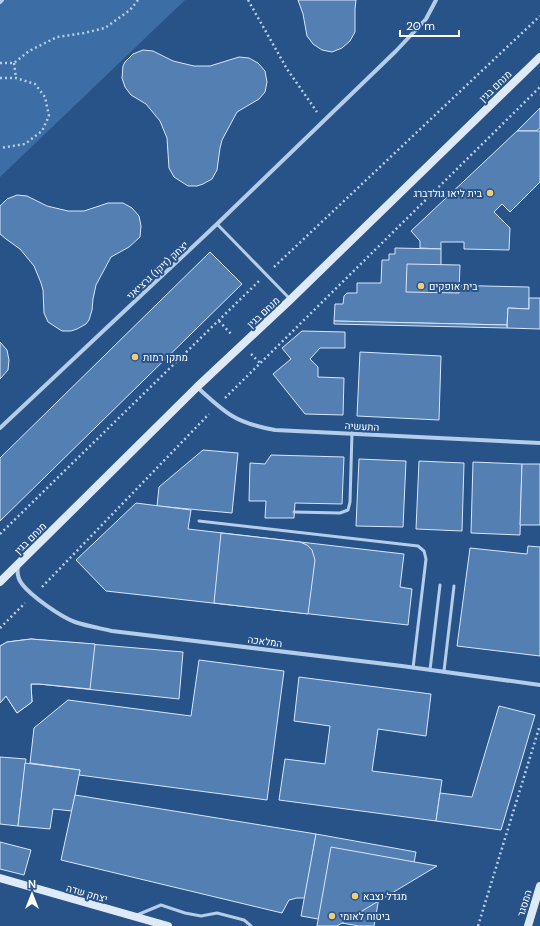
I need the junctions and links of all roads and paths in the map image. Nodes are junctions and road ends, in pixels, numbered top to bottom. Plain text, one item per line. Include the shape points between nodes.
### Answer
1 (138, 0) edge
2 (248, 0) edge
3 (436, 0) edge
4 (540, 57) edge
5 (0, 63) edge
6 (14, 63) junction
7 (0, 78) edge
8 (16, 78) junction
9 (540, 87) edge
10 (323, 121) junction
11 (0, 148) edge
12 (217, 224) junction
13 (290, 300) junction
14 (197, 387) junction
15 (217, 406) junction
16 (0, 428) edge
17 (352, 433) junction
18 (540, 443) edge
19 (294, 512) dead end
20 (199, 521) dead end
21 (18, 564) junction
22 (0, 582) edge
23 (440, 585) dead end
24 (454, 586) dead end
25 (34, 595) junction
26 (0, 628) edge
27 (413, 668) junction
28 (430, 670) junction
29 (444, 672) junction
30 (540, 685) edge
31 (540, 725) edge
32 (0, 878) edge
33 (540, 886) edge
34 (134, 917) junction
35 (168, 926) edge
36 (251, 926) edge
37 (478, 926) edge
38 (528, 926) edge

1 - 6 path via 130,10 105,28 57,37 29,51
2 - 10 path via 287,69
3 - 10 street, יצחק (זיקו) גרציאני via 426,19
4 - 13 street, מנחם בגין
5 - 6 path
6 - 8 path
7 - 8 path
8 - 11 path via 35,84 45,97 49,116 42,131 25,144
9 - 15 path
10 - 12 street, יצחק (זיקו) גרציאני
12 - 13 lane
12 - 16 street, יצחק (זיקו) גרציאני
13 - 14 street, מנחם בגין
14 - 15 street, התעשיה
14 - 21 street, מנחם בגין
15 - 17 street, התעשיה via 240,421 276,430
15 - 25 path
17 - 18 street, התעשיה
17 - 19 lane via 348,510 340,513
20 - 27 lane via 418,546 424,551 426,559
21 - 22 street, מנחם בגין
21 - 25 street, המלאכה via 21,584
23 - 28 lane
24 - 29 lane
25 - 26 path
25 - 27 street, המלאכה via 74,622 112,631
27 - 28 street, המלאכה
28 - 29 street, המלאכה
29 - 30 street, המלאכה
31 - 37 path
32 - 34 street, יצחק שדה
33 - 38 street, המסגר
34 - 35 street, יצחק שדה
34 - 36 lane via 161,905 201,916 217,913 244,920

